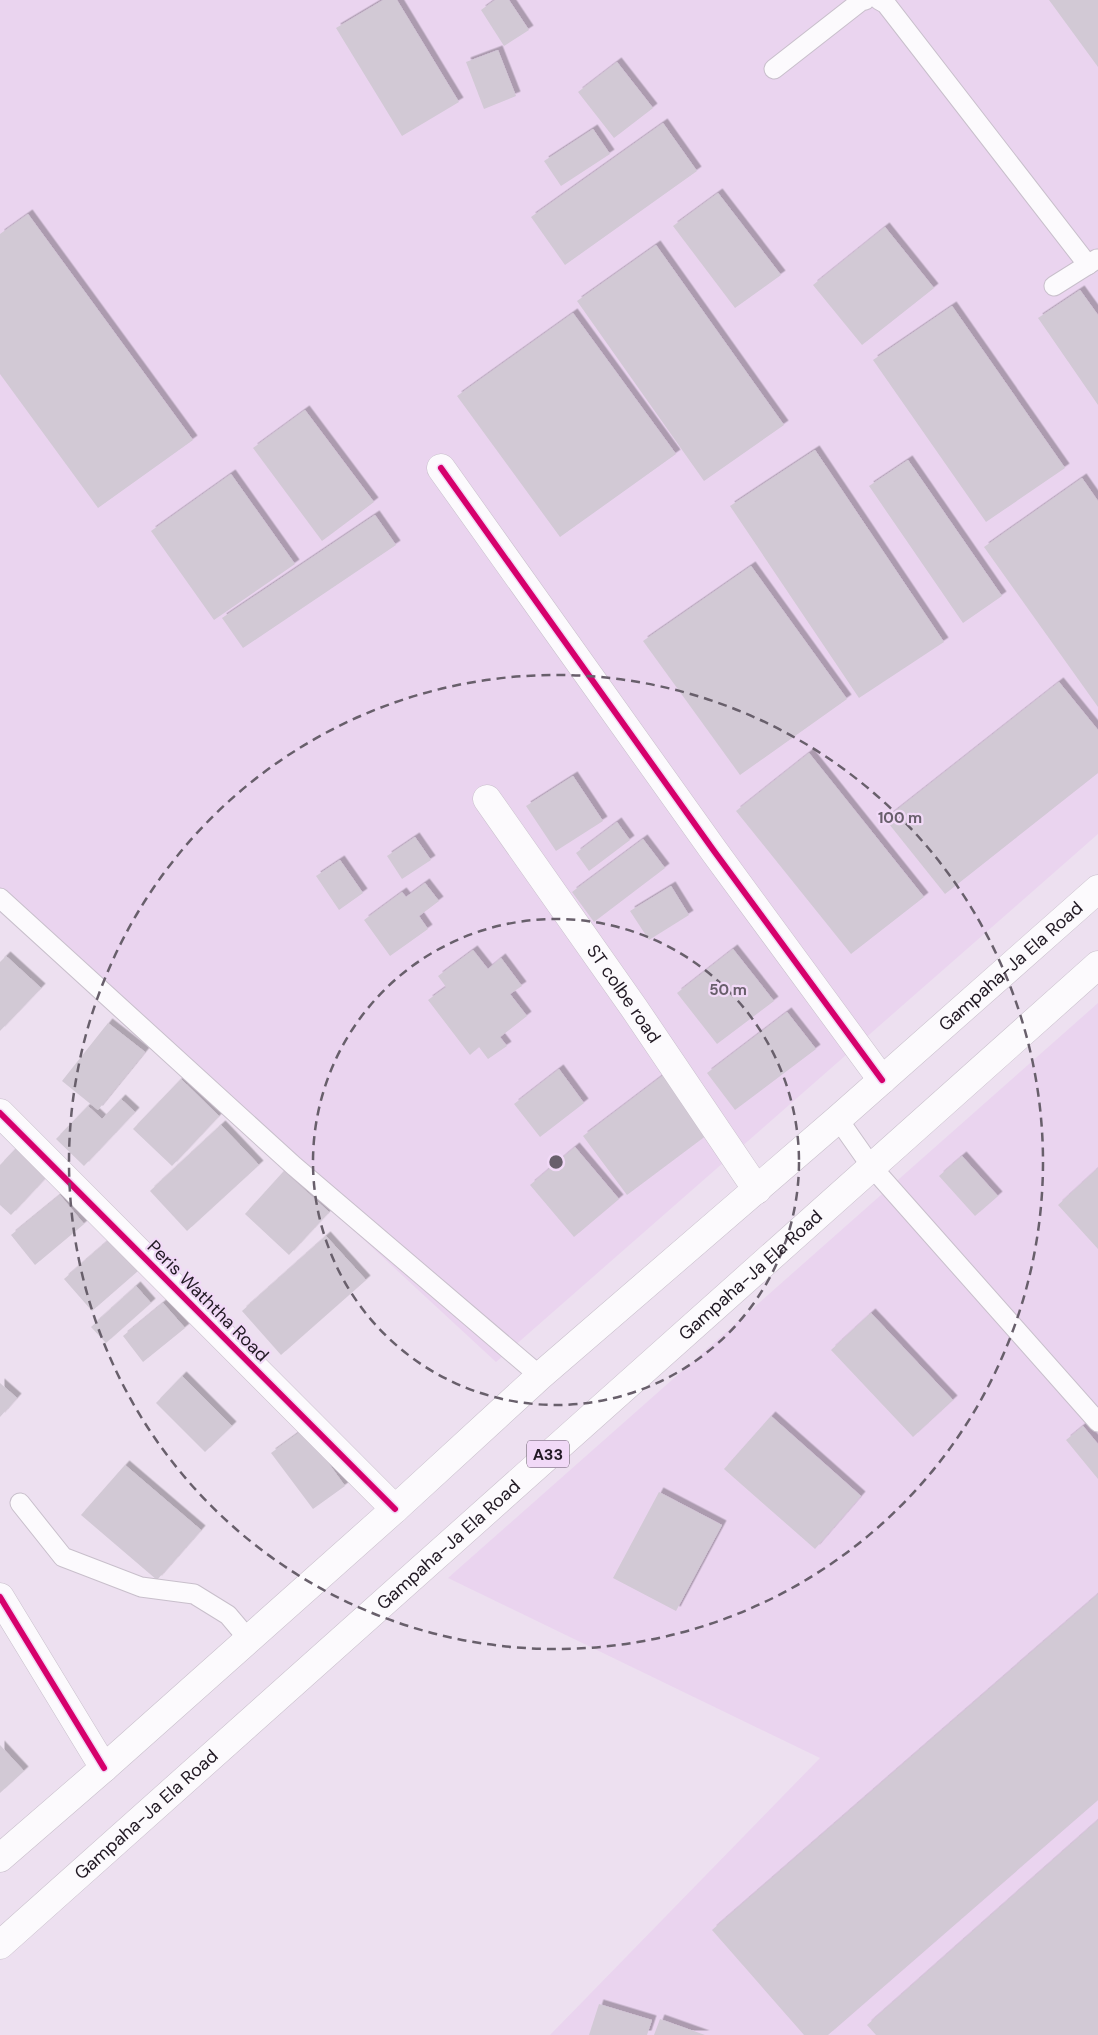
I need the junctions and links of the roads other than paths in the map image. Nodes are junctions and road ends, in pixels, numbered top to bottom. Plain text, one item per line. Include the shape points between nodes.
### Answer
1 (865, 0) edge
2 (879, 0) edge
3 (774, 69) dead end
4 (1093, 261) edge
5 (1054, 286) dead end
6 (441, 468) dead end
7 (487, 799) dead end
8 (1098, 889) edge
9 (0, 898) edge
10 (1098, 965) edge
11 (882, 1080) junction
12 (0, 1113) edge
13 (838, 1120) junction
14 (872, 1166) junction
15 (757, 1190) junction
16 (540, 1376) junction
17 (1098, 1422) edge
18 (20, 1503) dead end
19 (395, 1510) junction
20 (0, 1597) edge
21 (249, 1640) junction
22 (104, 1768) junction
23 (0, 1858) edge
24 (0, 1945) edge

1 - 3 lane
2 - 4 lane via 886,4
4 - 5 lane
6 - 11 main road
7 - 15 main road, ST colbe road
8 - 11 main road, Gampaha-Ja Ela Road
9 - 16 lane via 294,1166
10 - 14 main road, Gampaha-Ja Ela Road / A33
11 - 13 main road, Gampaha-Ja Ela Road
12 - 19 main road, Peris Waththa Road
13 - 14 lane
13 - 15 main road, Gampaha-Ja Ela Road
14 - 17 lane
14 - 24 main road, Gampaha-Ja Ela Road / A33
15 - 16 main road, Gampaha-Ja Ela Road
16 - 19 main road, Gampaha-Ja Ela Road
18 - 21 lane via 63,1557 140,1587 194,1594 228,1615
19 - 21 main road, Gampaha-Ja Ela Road
20 - 22 main road
21 - 22 main road, Gampaha-Ja Ela Road
22 - 23 main road, Gampaha-Ja Ela Road

